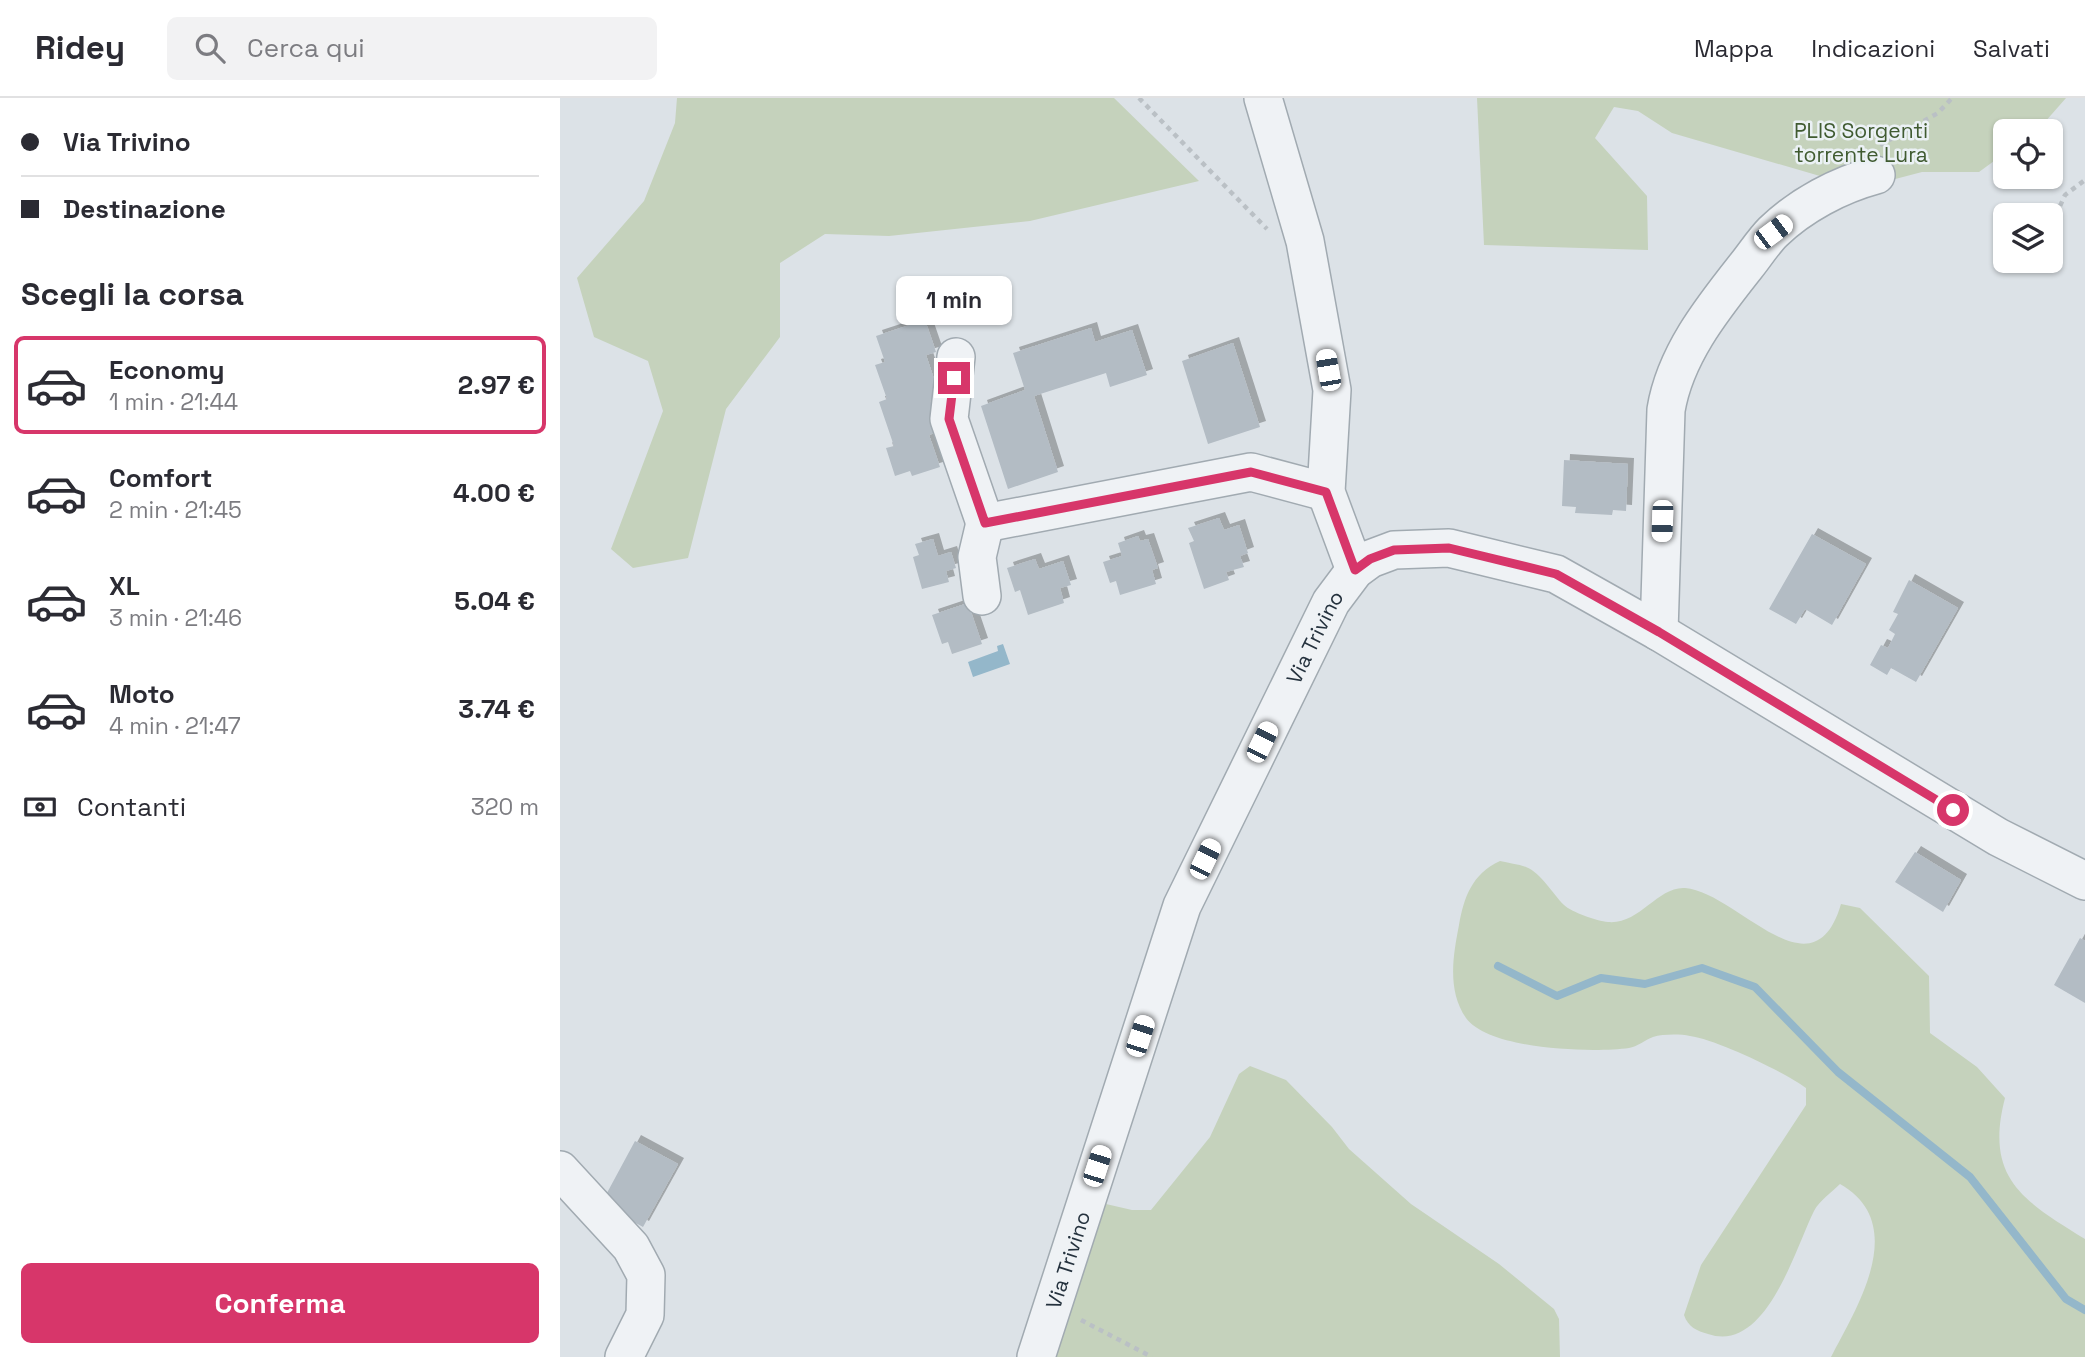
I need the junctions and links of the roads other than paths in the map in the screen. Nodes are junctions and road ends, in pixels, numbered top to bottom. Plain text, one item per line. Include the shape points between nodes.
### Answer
1 (1262, 98) edge
2 (1876, 175) dead end
3 (956, 357) dead end
4 (1326, 492) junction
5 (985, 523) junction
6 (1355, 570) junction
7 (982, 596) dead end
8 (1659, 632) junction
9 (2085, 881) edge
10 (560, 1170) edge
11 (624, 1357) edge
12 (1036, 1357) edge

1 - 4 street via 1305,241 1332,390
2 - 8 street via 1814,201 1773,232 1717,302 1681,361 1666,410
3 - 5 street via 949,419
4 - 5 street via 1251,472
4 - 6 street
5 - 7 street via 977,557
6 - 8 street, Via Trivino via 1394,550 1449,548 1556,574
6 - 12 street, Via Trivino via 1331,602 1182,905
8 - 9 street, Via Trivino via 1998,837
10 - 11 street via 631,1247 646,1275 645,1315

